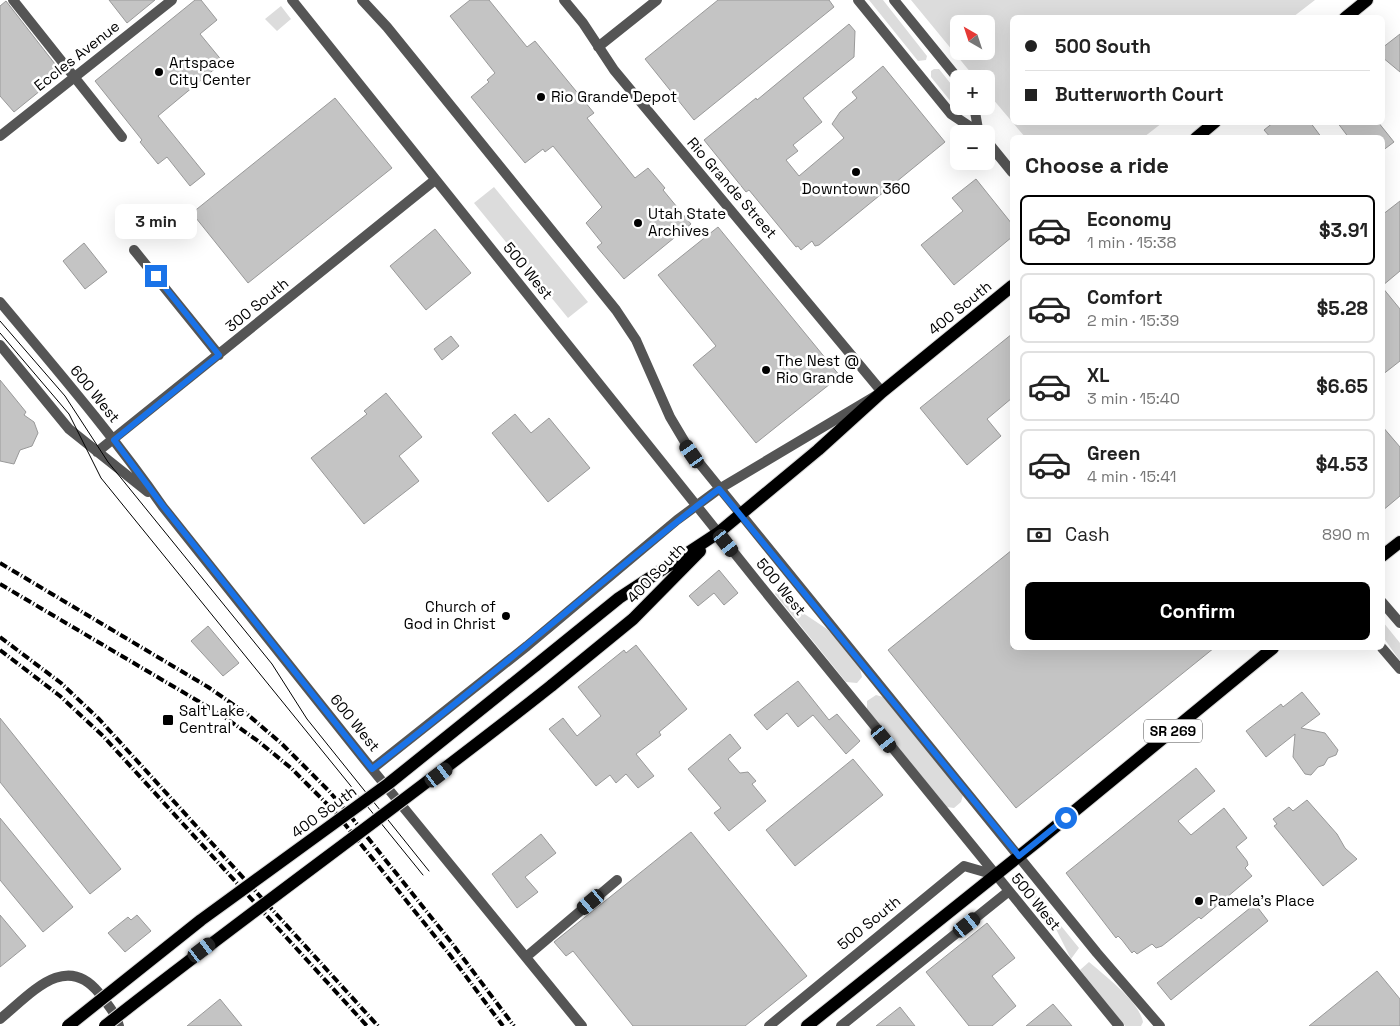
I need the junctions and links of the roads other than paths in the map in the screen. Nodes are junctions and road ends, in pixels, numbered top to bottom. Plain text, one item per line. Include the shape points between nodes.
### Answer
1 (13, 0) edge
2 (172, 0) edge
3 (292, 0) edge
4 (362, 0) edge
5 (564, 0) edge
6 (657, 0) edge
7 (858, 0) edge
8 (894, 0) edge
9 (1367, 0) edge
10 (1349, 15) edge
11 (598, 48) junction
12 (951, 70) edge
13 (74, 76) junction
14 (969, 125) edge
15 (1211, 125) edge
16 (1200, 135) edge
17 (0, 136) edge
18 (122, 137) dead end
19 (995, 151) edge
20 (1010, 170) edge
21 (435, 180) junction
22 (134, 250) dead end
23 (1010, 288) edge
24 (0, 302) edge
25 (0, 345) edge
26 (219, 355) junction
27 (882, 392) junction
28 (114, 440) junction
29 (97, 452) junction
30 (719, 489) junction
31 (163, 506) junction
32 (697, 506) junction
33 (740, 514) junction
34 (718, 533) junction
35 (1400, 542) edge
36 (1385, 554) edge
37 (1385, 606) edge
38 (1400, 623) edge
39 (1271, 650) edge
40 (1384, 650) edge
41 (1400, 669) edge
42 (372, 769) junction
43 (1019, 856) junction
44 (995, 875) junction
45 (616, 880) dead end
46 (1009, 891) junction
47 (526, 956) junction
48 (0, 1019) edge
49 (68, 1026) edge
50 (105, 1026) edge
51 (118, 1026) edge
52 (582, 1026) edge
53 (769, 1026) edge
54 (807, 1026) edge
55 (841, 1026) edge
56 (1119, 1026) edge
57 (1160, 1026) edge

1 - 13 street
2 - 13 street, Eccles Avenue
3 - 21 street, 500 West
4 - 30 street, 500 West via 616,310 636,340 681,439
5 - 11 street, Rio Grande Street
6 - 11 street
7 - 14 street via 951,114
8 - 12 street
9 - 10 main road
11 - 27 street, Rio Grande Street
13 - 17 street, Eccles Avenue
13 - 18 street
15 - 16 main road
19 - 20 street
21 - 26 street, 300 South
21 - 32 street, 500 West
22 - 26 street
23 - 27 main road, 400 South
24 - 28 street, 600 West
25 - 29 street, 600 West via 69,429
26 - 28 street, 300 South
27 - 30 street, 400 South
27 - 33 main road, 400 South
28 - 29 street, 300 South
28 - 31 street, 600 West
29 - 31 street, 600 West
30 - 32 street, 400 South
30 - 33 street, 500 West
31 - 42 street, 600 West
32 - 34 street, 500 West
32 - 42 street, 400 South
33 - 34 main road, 400 South
33 - 43 street, 500 West
34 - 44 street, 500 West
34 - 49 main road, 400 South, bridge via 619,598 388,784 201,920
34 - 50 main road, 400 South, bridge via 633,619 551,686 452,765 223,934
35 - 36 main road
37 - 38 street
39 - 43 main road, SR 269
40 - 41 street
42 - 47 street, 600 West
43 - 44 main road, SR 269
43 - 57 street, 500 West
44 - 46 street, 500 West
44 - 53 street, 500 South via 964,866
44 - 54 main road, SR 269
45 - 47 street
46 - 55 street
46 - 56 street, 500 West
47 - 52 street, 600 West
48 - 51 street via 43,984 64,976 80,976 115,1014

